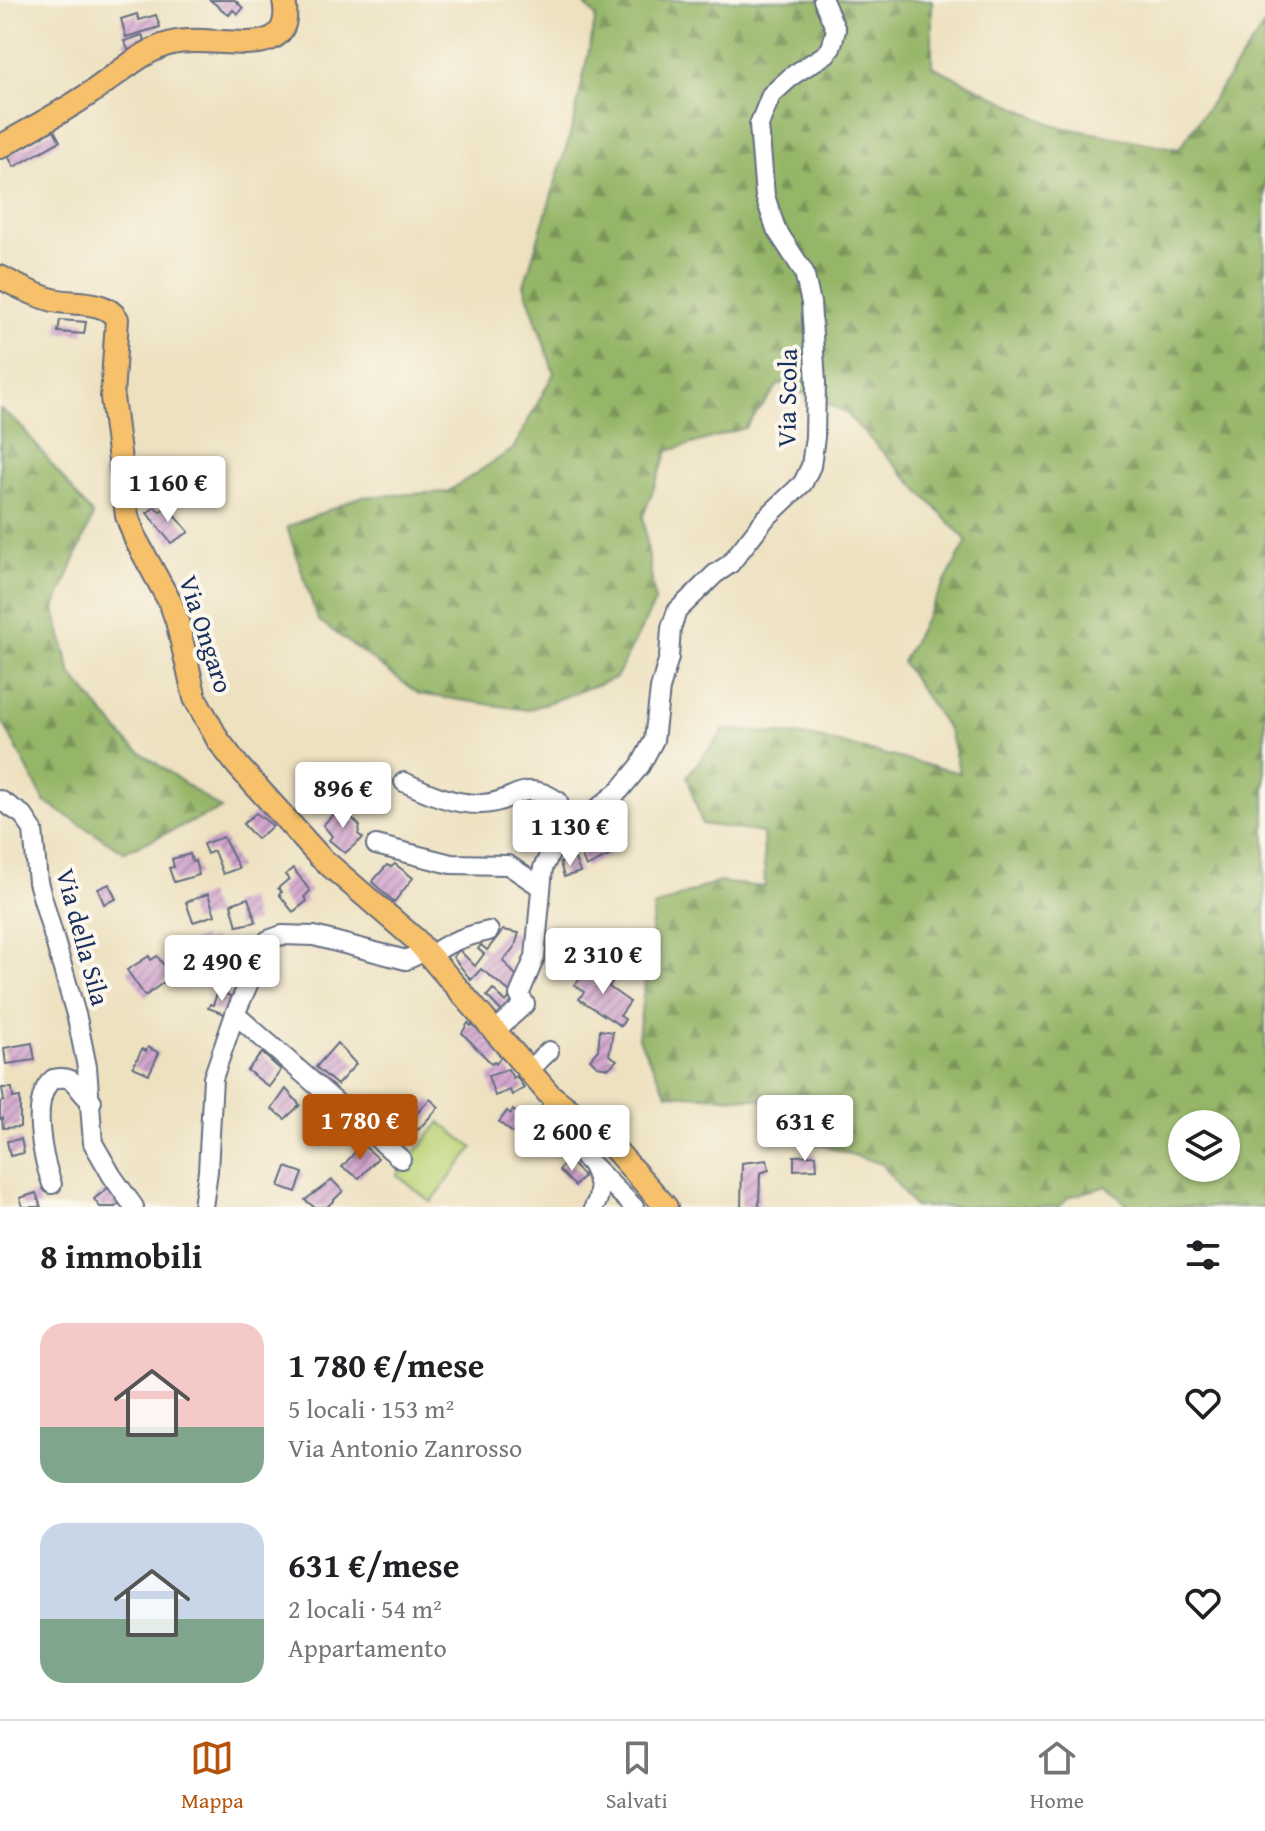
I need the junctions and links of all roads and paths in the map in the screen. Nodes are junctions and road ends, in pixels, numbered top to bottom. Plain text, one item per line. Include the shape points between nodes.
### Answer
1 (284, 0) edge
2 (823, 0) edge
3 (0, 147) edge
4 (0, 277) edge
5 (404, 782) dead end
6 (0, 800) edge
7 (561, 835) junction
8 (376, 845) dead end
9 (541, 887) junction
10 (489, 931) dead end
11 (427, 954) junction
12 (235, 1014) junction
13 (496, 1030) junction
14 (549, 1051) dead end
15 (530, 1069) junction
16 (550, 1095) junction
17 (92, 1101) junction
18 (401, 1159) dead end
19 (591, 1164) junction
20 (52, 1184) dead end
21 (134, 1207) edge
22 (203, 1207) edge
23 (594, 1207) edge
24 (634, 1207) edge
25 (666, 1207) edge

1 - 3 main road via 288,17 275,38 258,43 200,39 156,49
2 - 7 street, Via Scola via 836,30 831,48 771,95 759,125 765,196 776,229 804,272 811,303 816,410 811,466 803,483 765,519 730,564 677,611 654,740 620,790
4 - 11 main road, Via Ongaro via 54,300 113,312 117,319 112,397 127,516 177,621 195,698 238,766 320,857
5 - 7 street via 438,798 483,804 530,789 545,793 558,801
6 - 17 street, Via della Sila via 23,815 33,830 38,882 77,1018
7 - 9 street, Via Scola via 543,868
8 - 9 street via 451,864 511,866
9 - 13 street, Via Scola via 535,957 519,995 525,1004
10 - 11 street
11 - 12 street via 406,960 314,936 282,935 268,940
11 - 13 main road, Via Ongaro
12 - 18 street
12 - 22 street via 213,1078
13 - 15 main road, Via Ongaro
14 - 15 street
15 - 16 main road, Via Ongaro
16 - 19 street via 558,1126
16 - 25 main road, Via Ongaro via 604,1137
17 - 20 street via 68,1078 53,1079 46,1086 41,1147
17 - 21 street, Via della Sila via 93,1143
19 - 23 street via 599,1181
19 - 24 street

